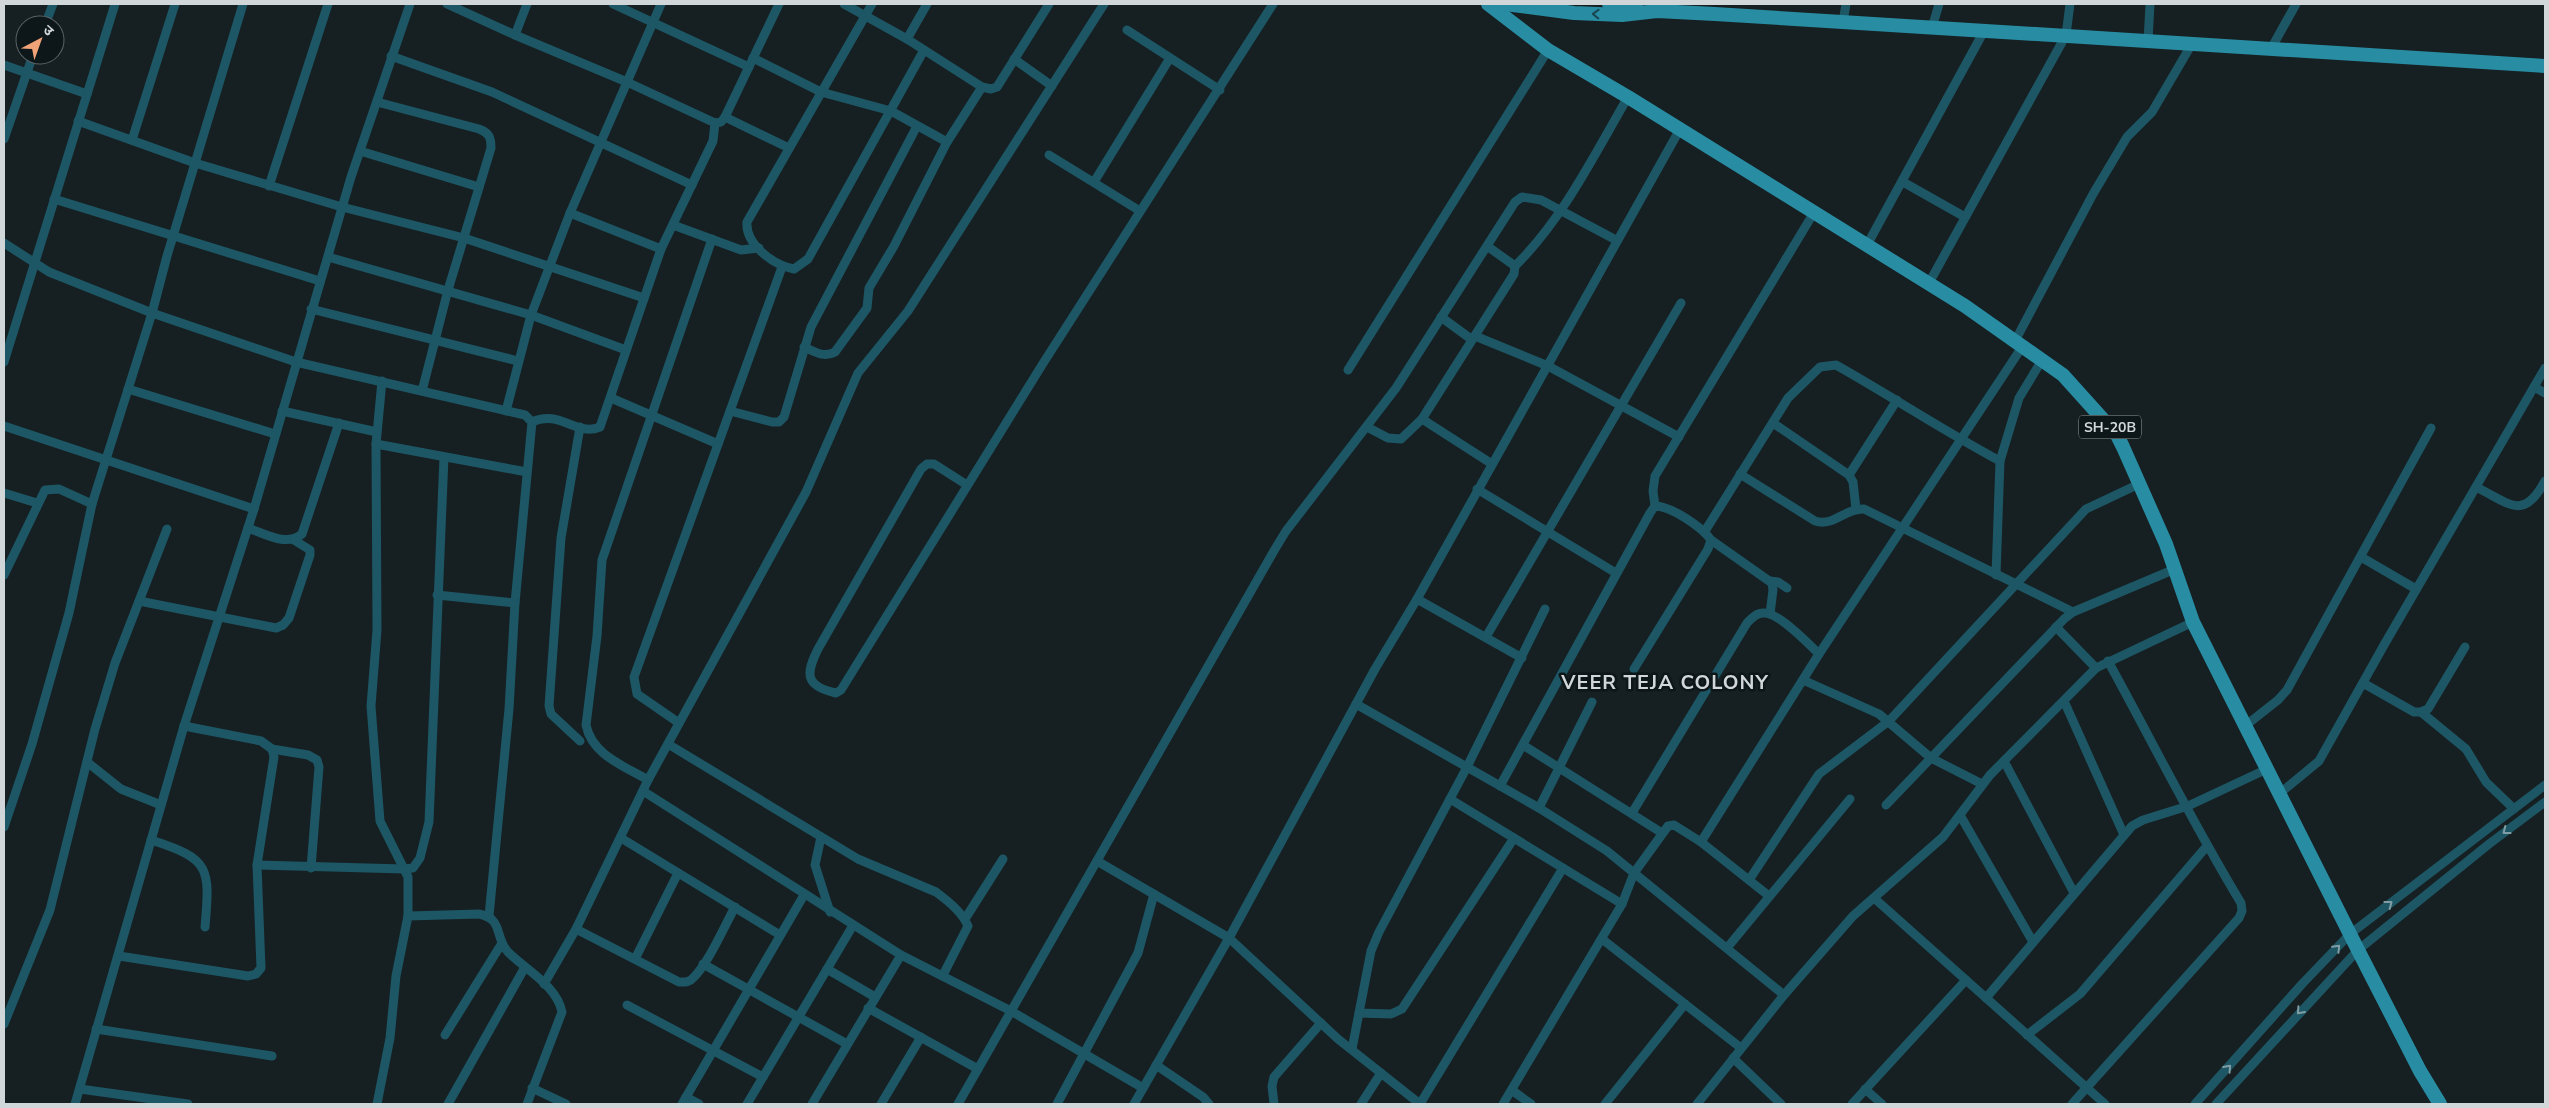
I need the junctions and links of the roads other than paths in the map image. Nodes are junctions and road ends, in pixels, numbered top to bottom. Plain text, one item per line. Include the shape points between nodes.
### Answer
1 (115, 4) edge
2 (175, 4) edge
3 (243, 4) edge
4 (328, 4) edge
5 (410, 4) edge
6 (447, 4) edge
7 (527, 4) edge
8 (613, 4) edge
9 (661, 4) edge
10 (844, 4) edge
11 (872, 4) edge
12 (927, 4) edge
13 (1049, 4) edge
14 (1104, 4) edge
15 (1273, 4) edge
16 (1488, 4) edge
17 (1505, 4) edge
18 (1609, 4) edge
19 (1846, 4) edge
20 (1939, 4) edge
21 (2070, 4) edge
22 (2150, 4) edge
23 (2296, 4) edge
24 (776, 5) edge
25 (1653, 9) edge
26 (1718, 9) edge
27 (865, 16) junction
28 (653, 22) junction
29 (1843, 22) junction
30 (1932, 28) junction
31 (1128, 30) dead end
32 (1984, 31) junction
33 (515, 35) junction
34 (2066, 35) junction
35 (907, 39) junction
36 (2148, 41) junction
37 (2192, 42) junction
38 (2272, 47) junction
39 (924, 50) junction
40 (1548, 50) junction
41 (391, 56) junction
42 (1170, 58) junction
43 (1014, 59) junction
44 (751, 62) junction
45 (4, 65) edge
46 (29, 65) edge
47 (2545, 66) edge
48 (26, 73) junction
49 (627, 82) junction
50 (1052, 86) junction
51 (982, 87) junction
52 (1220, 90) junction
53 (822, 92) junction
54 (86, 94) junction
55 (1628, 97) junction
56 (377, 102) junction
57 (891, 111) junction
58 (725, 117) junction
59 (78, 121) junction
60 (715, 123) junction
61 (917, 126) junction
62 (1680, 129) junction
63 (4, 139) edge
64 (132, 140) junction
65 (602, 141) junction
66 (947, 142) junction
67 (789, 148) junction
68 (360, 152) junction
69 (1049, 155) dead end
70 (195, 163) junction
71 (1094, 182) junction
72 (1903, 182) junction
73 (692, 184) junction
74 (269, 186) junction
75 (479, 186) junction
76 (54, 199) junction
77 (342, 207) junction
78 (1140, 211) junction
79 (1561, 211) junction
80 (570, 213) junction
81 (1813, 214) junction
82 (1965, 217) junction
83 (673, 226) junction
84 (172, 236) junction
85 (464, 238) junction
86 (712, 239) junction
87 (1616, 240) junction
88 (4, 243) edge
89 (1867, 245) junction
90 (1487, 246) junction
91 (661, 248) junction
92 (759, 248) junction
93 (328, 257) junction
94 (34, 264) junction
95 (550, 265) junction
96 (1515, 266) junction
97 (782, 267) junction
98 (320, 281) junction
99 (1928, 283) junction
100 (448, 290) junction
101 (644, 298) junction
102 (1681, 303) dead end
103 (311, 309) junction
104 (152, 313) junction
105 (531, 315) junction
106 (1441, 318) junction
107 (1475, 336) junction
108 (434, 340) junction
109 (2019, 344) junction
110 (804, 347) junction
111 (626, 350) junction
112 (2042, 360) junction
113 (518, 361) junction
114 (4, 362) edge
115 (296, 362) junction
116 (1548, 366) junction
117 (2545, 368) edge
118 (1348, 370) dead end
119 (382, 381) junction
120 (2534, 387) junction
121 (128, 389) junction
122 (422, 391) junction
123 (2545, 393) edge
124 (611, 398) junction
125 (1897, 400) junction
126 (1621, 405) junction
127 (282, 411) junction
128 (506, 411) junction
129 (730, 411) junction
130 (651, 415) junction
131 (1422, 419) junction
132 (532, 422) junction
133 (339, 423) junction
134 (1773, 423) junction
135 (4, 426) edge
136 (580, 427) junction
137 (1367, 427) junction
138 (2431, 428) dead end
139 (377, 432) junction
140 (275, 434) junction
141 (1679, 438) junction
142 (1960, 440) junction
143 (376, 444) junction
144 (718, 444) junction
145 (444, 456) junction
146 (106, 460) junction
147 (2000, 461) junction
148 (1492, 464) junction
149 (527, 472) junction
150 (1740, 474) junction
151 (1850, 475) junction
152 (2545, 481) edge
153 (2139, 484) junction
154 (967, 486) junction
155 (2476, 488) junction
156 (1477, 490) junction
157 (4, 494) edge
158 (37, 503) junction
159 (92, 504) junction
160 (1655, 506) junction
161 (1856, 508) junction
162 (254, 510) junction
163 (248, 528) junction
164 (167, 529) dead end
165 (1902, 529) junction
166 (1548, 531) junction
167 (1706, 531) junction
168 (294, 540) junction
169 (1711, 540) junction
170 (2361, 557) junction
171 (2175, 569) junction
172 (1616, 573) junction
173 (4, 574) edge
174 (1996, 575) junction
175 (1770, 581) junction
176 (2014, 584) junction
177 (1788, 588) dead end
178 (2416, 589) junction
179 (437, 595) junction
180 (1417, 599) junction
181 (139, 601) junction
182 (514, 603) junction
183 (1545, 609) dead end
184 (2073, 612) junction
185 (1770, 614) junction
186 (220, 616) junction
187 (2193, 622) junction
188 (2056, 628) junction
189 (1486, 637) junction
190 (2465, 647) dead end
191 (1819, 654) junction
192 (1522, 658) junction
193 (2108, 661) junction
194 (2096, 668) junction
195 (1634, 669) dead end
196 (1803, 680) junction
197 (2363, 683) junction
198 (2064, 701) junction
199 (1592, 702) dead end
200 (1356, 704) junction
201 (2421, 712) junction
202 (1889, 721) junction
203 (679, 723) junction
204 (184, 726) junction
205 (2245, 726) junction
206 (580, 741) dead end
207 (668, 744) junction
208 (1522, 745) junction
209 (272, 749) junction
210 (1931, 758) junction
211 (2004, 761) junction
212 (87, 762) junction
213 (1467, 767) junction
214 (1560, 767) junction
215 (2267, 769) junction
216 (648, 780) junction
217 (1982, 784) junction
218 (2545, 785) edge
219 (1500, 786) junction
220 (643, 791) junction
221 (2279, 794) junction
222 (1450, 799) junction
223 (1850, 799) dead end
224 (2545, 802) edge
225 (161, 805) junction
226 (1886, 805) dead end
227 (2188, 806) junction
228 (1539, 808) junction
229 (2514, 809) junction
230 (1632, 813) junction
231 (1960, 815) junction
232 (4, 827) edge
233 (1662, 833) junction
234 (2482, 833) junction
235 (2124, 835) junction
236 (822, 837) junction
237 (620, 838) junction
238 (1514, 838) junction
239 (151, 840) junction
240 (1701, 842) junction
241 (2489, 844) junction
242 (2207, 846) junction
243 (1003, 859) dead end
244 (1097, 861) junction
245 (257, 865) junction
246 (311, 868) junction
247 (1563, 868) junction
248 (404, 869) junction
249 (678, 872) junction
250 (1634, 873) junction
251 (1749, 880) junction
252 (2074, 893) junction
253 (1154, 894) junction
254 (804, 895) junction
255 (1769, 896) junction
256 (1874, 898) junction
257 (1622, 904) junction
258 (736, 908) junction
259 (830, 912) junction
260 (408, 916) junction
261 (489, 916) junction
262 (965, 918) junction
263 (205, 927) dead end
264 (852, 927) junction
265 (576, 929) junction
266 (2350, 934) junction
267 (780, 935) junction
268 (1229, 938) junction
269 (1602, 939) junction
270 (2033, 942) junction
271 (502, 943) junction
272 (1727, 948) junction
273 (2358, 950) junction
274 (900, 955) junction
275 (118, 956) junction
276 (635, 959) junction
277 (703, 964) junction
278 (525, 967) junction
279 (827, 970) junction
280 (943, 975) junction
281 (1966, 980) junction
282 (544, 984) junction
283 (749, 988) junction
284 (1784, 995) junction
285 (875, 997) junction
286 (1986, 998) junction
287 (1685, 1004) junction
288 (628, 1005) dead end
289 (868, 1008) junction
290 (1011, 1011) junction
291 (1359, 1013) junction
292 (798, 1017) junction
293 (1321, 1023) junction
294 (4, 1024) edge
295 (96, 1028) junction
296 (445, 1035) dead end
297 (2027, 1035) junction
298 (921, 1037) junction
299 (847, 1044) junction
300 (1740, 1048) junction
301 (1352, 1049) junction
302 (712, 1050) junction
303 (1084, 1053) junction
304 (272, 1056) dead end
305 (1734, 1058) junction
306 (1156, 1064) junction
307 (978, 1069) junction
308 (1381, 1073) junction
309 (763, 1077) junction
310 (532, 1088) junction
311 (1143, 1088) junction
312 (2087, 1088) junction
313 (80, 1089) junction
314 (1865, 1089) junction
315 (1513, 1091) junction
316 (684, 1101) edge
317 (75, 1104) edge
318 (188, 1104) edge
319 (377, 1104) edge
320 (448, 1104) edge
321 (527, 1104) edge
322 (566, 1104) edge
323 (699, 1104) edge
324 (747, 1104) edge
325 (812, 1104) edge
326 (882, 1104) edge
327 (958, 1104) edge
328 (1056, 1104) edge
329 (1134, 1104) edge
330 (1208, 1104) edge
331 (1274, 1104) edge
332 (1361, 1104) edge
333 (1420, 1104) edge
334 (1504, 1104) edge
335 (1531, 1104) edge
336 (1606, 1104) edge
337 (1698, 1104) edge
338 (1781, 1104) edge
339 (1852, 1104) edge
340 (1882, 1104) edge
341 (2072, 1104) edge
342 (2105, 1104) edge
343 (2195, 1104) edge
344 (2216, 1104) edge
345 (2440, 1104) edge

1 - 54 street
2 - 64 street
3 - 70 street
4 - 74 street
5 - 41 street
6 - 33 street
7 - 33 street
8 - 28 street
9 - 28 street
10 - 27 street
11 - 27 street
12 - 35 street
13 - 43 street
14 - 50 street
15 - 52 street
16 - 40 main road, SH-20B
25 -> 17 main road via 1622,15 1574,13
18 - 25 main road
19 - 29 street
20 - 30 street
21 - 34 street
22 - 36 street
23 - 38 street
24 - 44 street
25 - 26 main road
26 - 29 main road
27 - 35 street
27 - 53 street
28 - 44 street
28 - 49 street
29 - 30 main road
30 - 32 main road
31 - 42 street
32 - 34 main road
32 - 72 street
33 - 49 street
34 - 36 main road
34 - 82 street
35 - 39 street
36 - 37 main road
37 - 38 main road
37 - 109 street via 2152,112 2126,137 2093,194
38 - 47 main road
39 - 51 street
39 - 57 street
40 - 55 main road, SH-20B
40 - 118 street
41 - 56 street
41 - 65 street via 492,92
42 - 52 street
42 - 71 street
43 - 50 street
43 - 51 street via 997,88
44 - 53 street
44 - 58 street
45 - 48 street
46 - 48 street
48 - 54 street
48 - 63 street
49 - 60 street
49 - 65 street
50 - 203 street via 901,322 858,373 806,492
51 - 66 street
52 - 78 street
53 - 57 street
53 - 67 street
54 - 59 street
55 - 62 main road, SH-20B
55 - 79 street
56 - 68 street
56 - 75 street via 487,132 491,148
57 - 61 street
57 - 97 street via 808,259 794,269
58 - 60 street
58 - 67 street
59 - 64 street
59 - 76 street
60 - 73 street via 713,141
61 - 66 street
61 - 110 street via 811,327
62 - 81 main road, SH-20B
62 - 87 street
64 - 70 street
65 - 73 street
65 - 80 street
66 - 110 street via 869,288 867,308 829,356
67 - 92 street via 747,222 750,239
68 - 75 street
68 - 77 street
69 - 71 street
70 - 74 street
70 - 84 street
71 - 78 street
72 - 82 street
72 - 89 street
73 - 83 street
74 - 77 street
75 - 85 street
76 - 84 street
76 - 94 street
77 - 85 street
77 - 93 street
78 - 154 street
79 - 87 street
79 - 90 street via 1541,200 1522,197 1515,202
79 - 96 street via 1533,249
80 - 91 street
80 - 95 street
81 - 89 main road, SH-20B
81 - 141 street
82 - 99 street
83 - 86 street
83 - 91 street
84 - 98 street
84 - 104 street
85 - 95 street
85 - 100 street
86 - 92 street via 741,250
86 - 130 street
87 - 116 street
88 - 94 street
89 - 99 main road, SH-20B
90 - 96 street
90 - 106 street
91 - 101 street
92 - 97 street
93 - 98 street
93 - 100 street
94 - 104 street
94 - 114 street
95 - 101 street
95 - 105 street
96 - 107 street via 1514,274
97 - 129 street
98 - 103 street
99 - 109 main road, SH-20B
100 - 105 street
100 - 108 street
101 - 111 street
102 - 126 street
103 - 108 street
103 - 115 street
104 - 115 street
104 - 121 street
105 - 111 street
105 - 113 street
106 - 107 street via 1471,338
106 - 137 street
107 - 116 street
107 - 131 street
108 - 113 street
108 - 122 street
109 - 112 main road, SH-20B
109 - 142 street
110 - 129 street via 787,408 779,422
111 - 124 street
112 - 147 street via 2019,398
112 - 153 main road, SH-20B via 2074,385 2117,435
113 - 128 street
115 - 119 street
115 - 127 street
116 - 126 street
116 - 148 street
117 - 120 street
119 - 122 street
119 - 139 street
120 - 123 street
120 - 155 street
121 - 140 street
121 - 146 street
122 - 128 street
124 - 130 street
124 - 136 street via 600,427 592,430
125 - 134 street via 1836,365 1826,365 1794,391
125 - 142 street
125 - 151 street
126 - 141 street
126 - 166 street
127 - 133 street
127 - 140 street
128 - 132 street via 525,415
129 - 144 street
130 - 144 street
130 - 216 street via 602,560 586,725 588,736 598,750
131 - 137 street via 1401,439 1388,438
131 - 148 street
132 - 136 street via 550,417
132 - 149 street
133 - 139 street
133 - 168 street via 306,525
134 - 150 street
134 - 151 street
135 - 146 street
136 - 206 street via 561,538 549,706 552,714
137 - 244 street via 1278,543
138 - 170 street
139 - 143 street
140 - 162 street
141 - 160 street via 1653,483
142 - 147 street
142 - 165 street
143 - 145 street
143 - 248 street via 377,630 371,706 380,821
144 - 203 street via 634,677 637,694
145 - 149 street
145 - 179 street
146 - 159 street
146 - 162 street
147 - 174 street
148 - 156 street
149 - 182 street
150 - 161 street via 1815,521 1829,523
150 - 167 street
151 - 161 street
152 - 155 street via 2534,500 2524,507
153 - 171 main road, SH-20B
153 - 176 street via 2086,509
154 - 154 street via 840,690 836,694 828,692 812,681 808,674 812,661 921,469 927,464 934,464
155 - 178 street
156 - 166 street
156 - 180 street
157 - 158 street
158 - 159 street via 50,488
158 - 173 street
159 - 232 street via 64,632
160 - 167 street via 1664,506
160 - 172 street
161 - 165 street
162 - 163 street
163 - 168 street via 284,540
163 - 186 street
164 - 181 street
165 - 174 street
165 - 191 street
166 - 172 street
166 - 189 street
167 - 169 street
168 - 186 street via 310,550 310,555 289,618 283,625 276,628
169 - 175 street
169 - 195 street
170 - 178 street
170 - 205 street via 2287,690
171 - 184 street
171 - 187 main road, SH-20B
172 - 208 street
174 - 176 street
175 - 177 street
175 - 185 street via 1773,590
176 - 184 street
176 - 202 street
178 - 197 street
179 - 182 street
179 - 248 street via 429,822 417,865
180 - 189 street
180 - 200 street
181 - 186 street
181 - 212 street via 115,663
182 - 261 street via 509,709
183 - 192 street
184 - 188 street
185 - 191 street
185 - 230 street via 1762,613 1747,623
186 - 204 street
187 - 193 street
187 - 205 main road, SH-20B
188 - 194 street
188 - 210 street
189 - 192 street
190 - 201 street via 2428,709
191 - 196 street
192 - 213 street
193 - 194 street
193 - 227 street
194 - 198 street
196 - 202 street via 1872,710
196 - 240 street
197 - 201 street via 2414,712
197 - 221 street via 2320,761
198 - 211 street
198 - 235 street
199 - 214 street
200 - 213 street
200 - 268 street
201 - 229 street via 2466,749 2486,782
202 - 210 street
202 - 251 street via 1819,774
203 - 207 street
204 - 209 street via 261,741
204 - 225 street
205 - 215 main road, SH-20B
207 - 216 street
207 - 236 street
208 - 214 street
208 - 219 street
209 - 245 street via 274,757
209 - 246 street via 308,755 317,760
210 - 217 street
210 - 226 street
211 - 217 street
211 - 252 street
212 - 225 street via 121,789
212 - 294 street via 50,910
213 - 219 street
213 - 222 street
214 - 228 street
214 - 230 street
215 - 221 main road, SH-20B
215 - 227 street
216 - 220 street
217 - 231 street
218 - 229 street
219 - 228 street
220 - 237 street
220 - 254 street
221 - 266 main road, SH-20B
222 - 238 street
222 - 291 street via 1379,932 1371,951
223 - 255 street
224 -> 241 street
225 - 239 street
227 - 235 street via 2143,820
227 - 242 street
228 - 250 street via 1607,850
229 - 234 street
230 - 233 street
231 - 256 street via 1943,837
231 - 270 street
233 - 240 street via 1674,825
233 - 250 street
234 - 241 street
266 -> 234 street
235 - 252 street
236 - 259 street via 815,865
236 - 262 street via 858,859 936,892
237 - 249 street
237 - 265 street
238 - 247 street
238 - 291 street via 1402,1009 1391,1014
239 - 263 street via 183,850 197,861 209,885
239 - 275 street
240 - 251 street
241 - 273 street
242 - 297 street via 2080,994
242 - 312 street via 2242,912
243 - 262 street
244 - 253 street
244 - 290 street
245 - 246 street
245 - 275 street via 262,961 256,974 248,976
246 - 248 street
247 - 257 street
247 - 333 street
248 - 260 street via 408,877
249 - 258 street
249 - 276 street
250 - 257 street
250 - 272 street
251 - 255 street
252 - 270 street
253 - 268 street
253 - 303 street via 1138,953
254 - 259 street
254 - 267 street
255 - 272 street
256 - 281 street
256 - 284 street via 1853,916
257 - 269 street
258 - 267 street
258 - 277 street
259 - 264 street
260 - 261 street
260 - 319 street
261 - 271 street via 496,923
262 - 280 street via 968,926
264 - 274 street
264 - 279 street
265 - 276 street
265 - 282 street
266 - 273 main road, SH-20B
343 -> 266 street
267 - 283 street
268 - 293 street
268 - 306 street
269 - 287 street
269 - 315 street
270 - 286 street
271 - 278 street
271 - 296 street
272 - 284 street
273 -> 344 street
273 - 345 main road, SH-20B
274 - 280 street
274 - 285 street
275 - 295 street
276 - 277 street via 679,982 693,979
277 - 283 street
278 - 282 street
278 - 320 street
279 - 285 street
279 - 292 street
280 - 290 street
281 - 286 street
281 - 314 street
282 - 310 street via 561,1003 562,1012
283 - 292 street
283 - 302 street
284 - 300 street
285 - 289 street
286 - 297 street
287 - 300 street
287 - 336 street
288 - 302 street
289 - 298 street
289 - 299 street
290 - 303 street
290 - 307 street
291 - 301 street
292 - 299 street
292 - 309 street
293 - 301 street
293 - 331 street via 1274,1077
295 - 304 street
295 - 313 street
297 - 312 street
298 - 307 street
298 - 326 street
299 - 325 street
300 - 305 street
301 - 308 street
302 - 309 street
302 - 316 street
303 - 311 street
303 - 328 street
305 - 337 street
305 - 338 street
306 - 311 street
306 - 330 street
307 - 327 street
308 - 332 street
308 - 333 street
309 - 324 street
310 - 321 street
310 - 322 street
311 - 329 street
312 - 341 street
312 - 342 street
313 - 317 street
313 - 318 street
314 - 339 street
314 - 340 street
315 - 334 street
315 - 335 street
316 - 323 street

